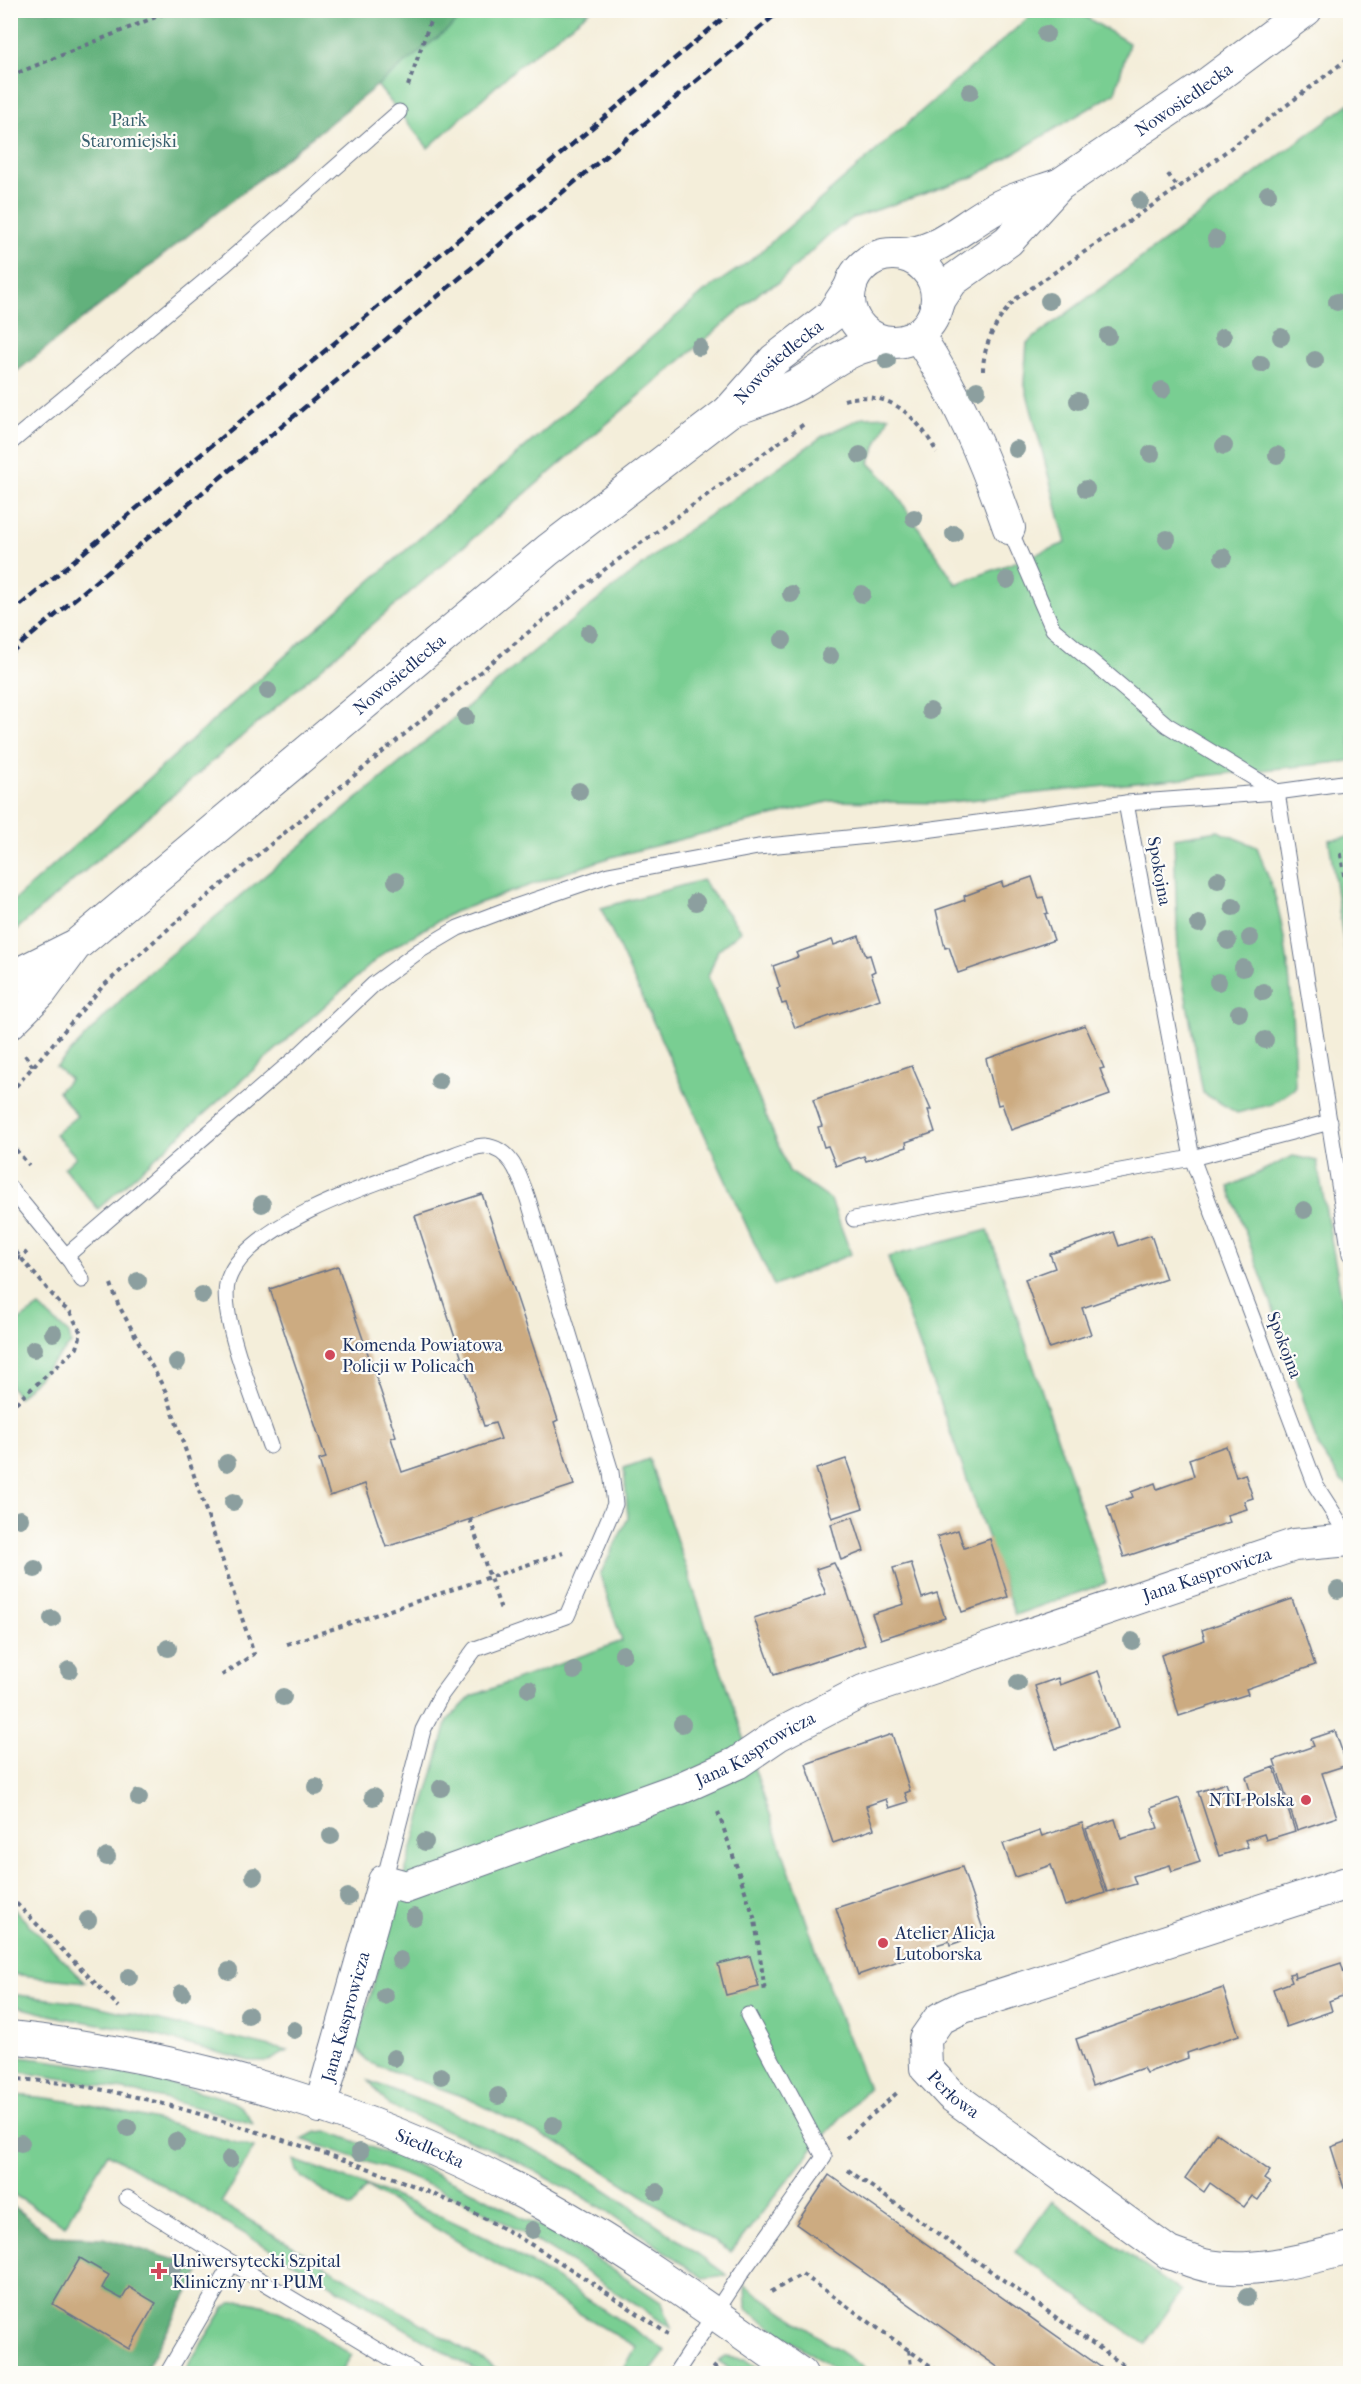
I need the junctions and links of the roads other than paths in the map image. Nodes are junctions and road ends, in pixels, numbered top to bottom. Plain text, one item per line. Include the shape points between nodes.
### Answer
1 (1306, 10) edge
2 (399, 112) road end
3 (1059, 185) junction
4 (898, 254) junction
5 (851, 286) junction
6 (914, 329) junction
7 (728, 412) junction
8 (10, 443) edge
9 (1009, 528) joint
10 (1350, 782) edge
11 (1277, 792) junction
12 (1126, 803) junction
13 (75, 945) junction
14 (10, 978) edge
15 (10, 1023) edge
16 (1330, 1122) junction
17 (1192, 1158) junction
18 (10, 1188) edge
19 (854, 1219) dead end
20 (1350, 1254) edge
21 (66, 1256) junction
22 (82, 1280) dead end
23 (270, 1446) dead end
24 (1350, 1539) edge
25 (384, 1881) junction
26 (1350, 1882) edge
27 (748, 2015) dead end
28 (10, 2037) edge
29 (320, 2107) junction
30 (127, 2198) dead end
31 (1350, 2248) edge
32 (232, 2263) junction
33 (714, 2313) junction
34 (167, 2373) edge
35 (417, 2373) edge
36 (675, 2373) edge
37 (801, 2373) edge

1 - 3 street, Nowosiedlecka
2 - 8 lane via 223,266
3 - 4 street, Nowosiedlecka via 996,208 936,246
3 - 6 street, Nowosiedlecka via 1008,241 952,281
4 - 5 street, Nowosiedlecka via 868,262
4 - 6 street via 919,263 930,274 938,296
5 - 6 street via 849,301 856,323 867,334
5 - 7 street, Nowosiedlecka via 831,316 774,360
6 - 7 street, Nowosiedlecka via 851,350 792,387
6 - 9 street via 978,443
7 - 13 street, Nowosiedlecka via 548,550
9 - 11 lane via 1053,629 1167,725
10 - 11 lane
11 - 12 lane
11 - 16 lane
12 - 17 lane, Spokojna
12 - 21 lane via 747,849 608,875 458,928 374,984 298,1056
13 - 14 street, Nowosiedlecka
13 - 15 street, Nowosiedlecka via 41,992
16 - 17 lane
16 - 20 lane
17 - 19 lane
17 - 24 lane, Spokojna via 1316,1486
18 - 21 lane
21 - 22 lane
23 - 25 lane via 226,1314 227,1281 235,1265 248,1249 300,1217 363,1187 483,1145 505,1153 519,1173 611,1472 615,1504 567,1616 475,1649 441,1695 423,1730
24 - 25 street, Jana Kasprowicza via 1293,1545 863,1691 778,1735 737,1763 681,1788 406,1887
25 - 29 street, Jana Kasprowicza
26 - 31 street, Perłowa via 963,2007 939,2019 925,2039 926,2068 951,2095 1169,2253 1209,2266 1248,2267
27 - 33 lane via 825,2157
28 - 29 street, Siedlecka via 172,2065
29 - 33 street, Siedlecka via 400,2136 540,2202
30 - 32 lane
32 - 34 lane
32 - 35 lane
33 - 36 lane
33 - 37 street, Siedlecka

